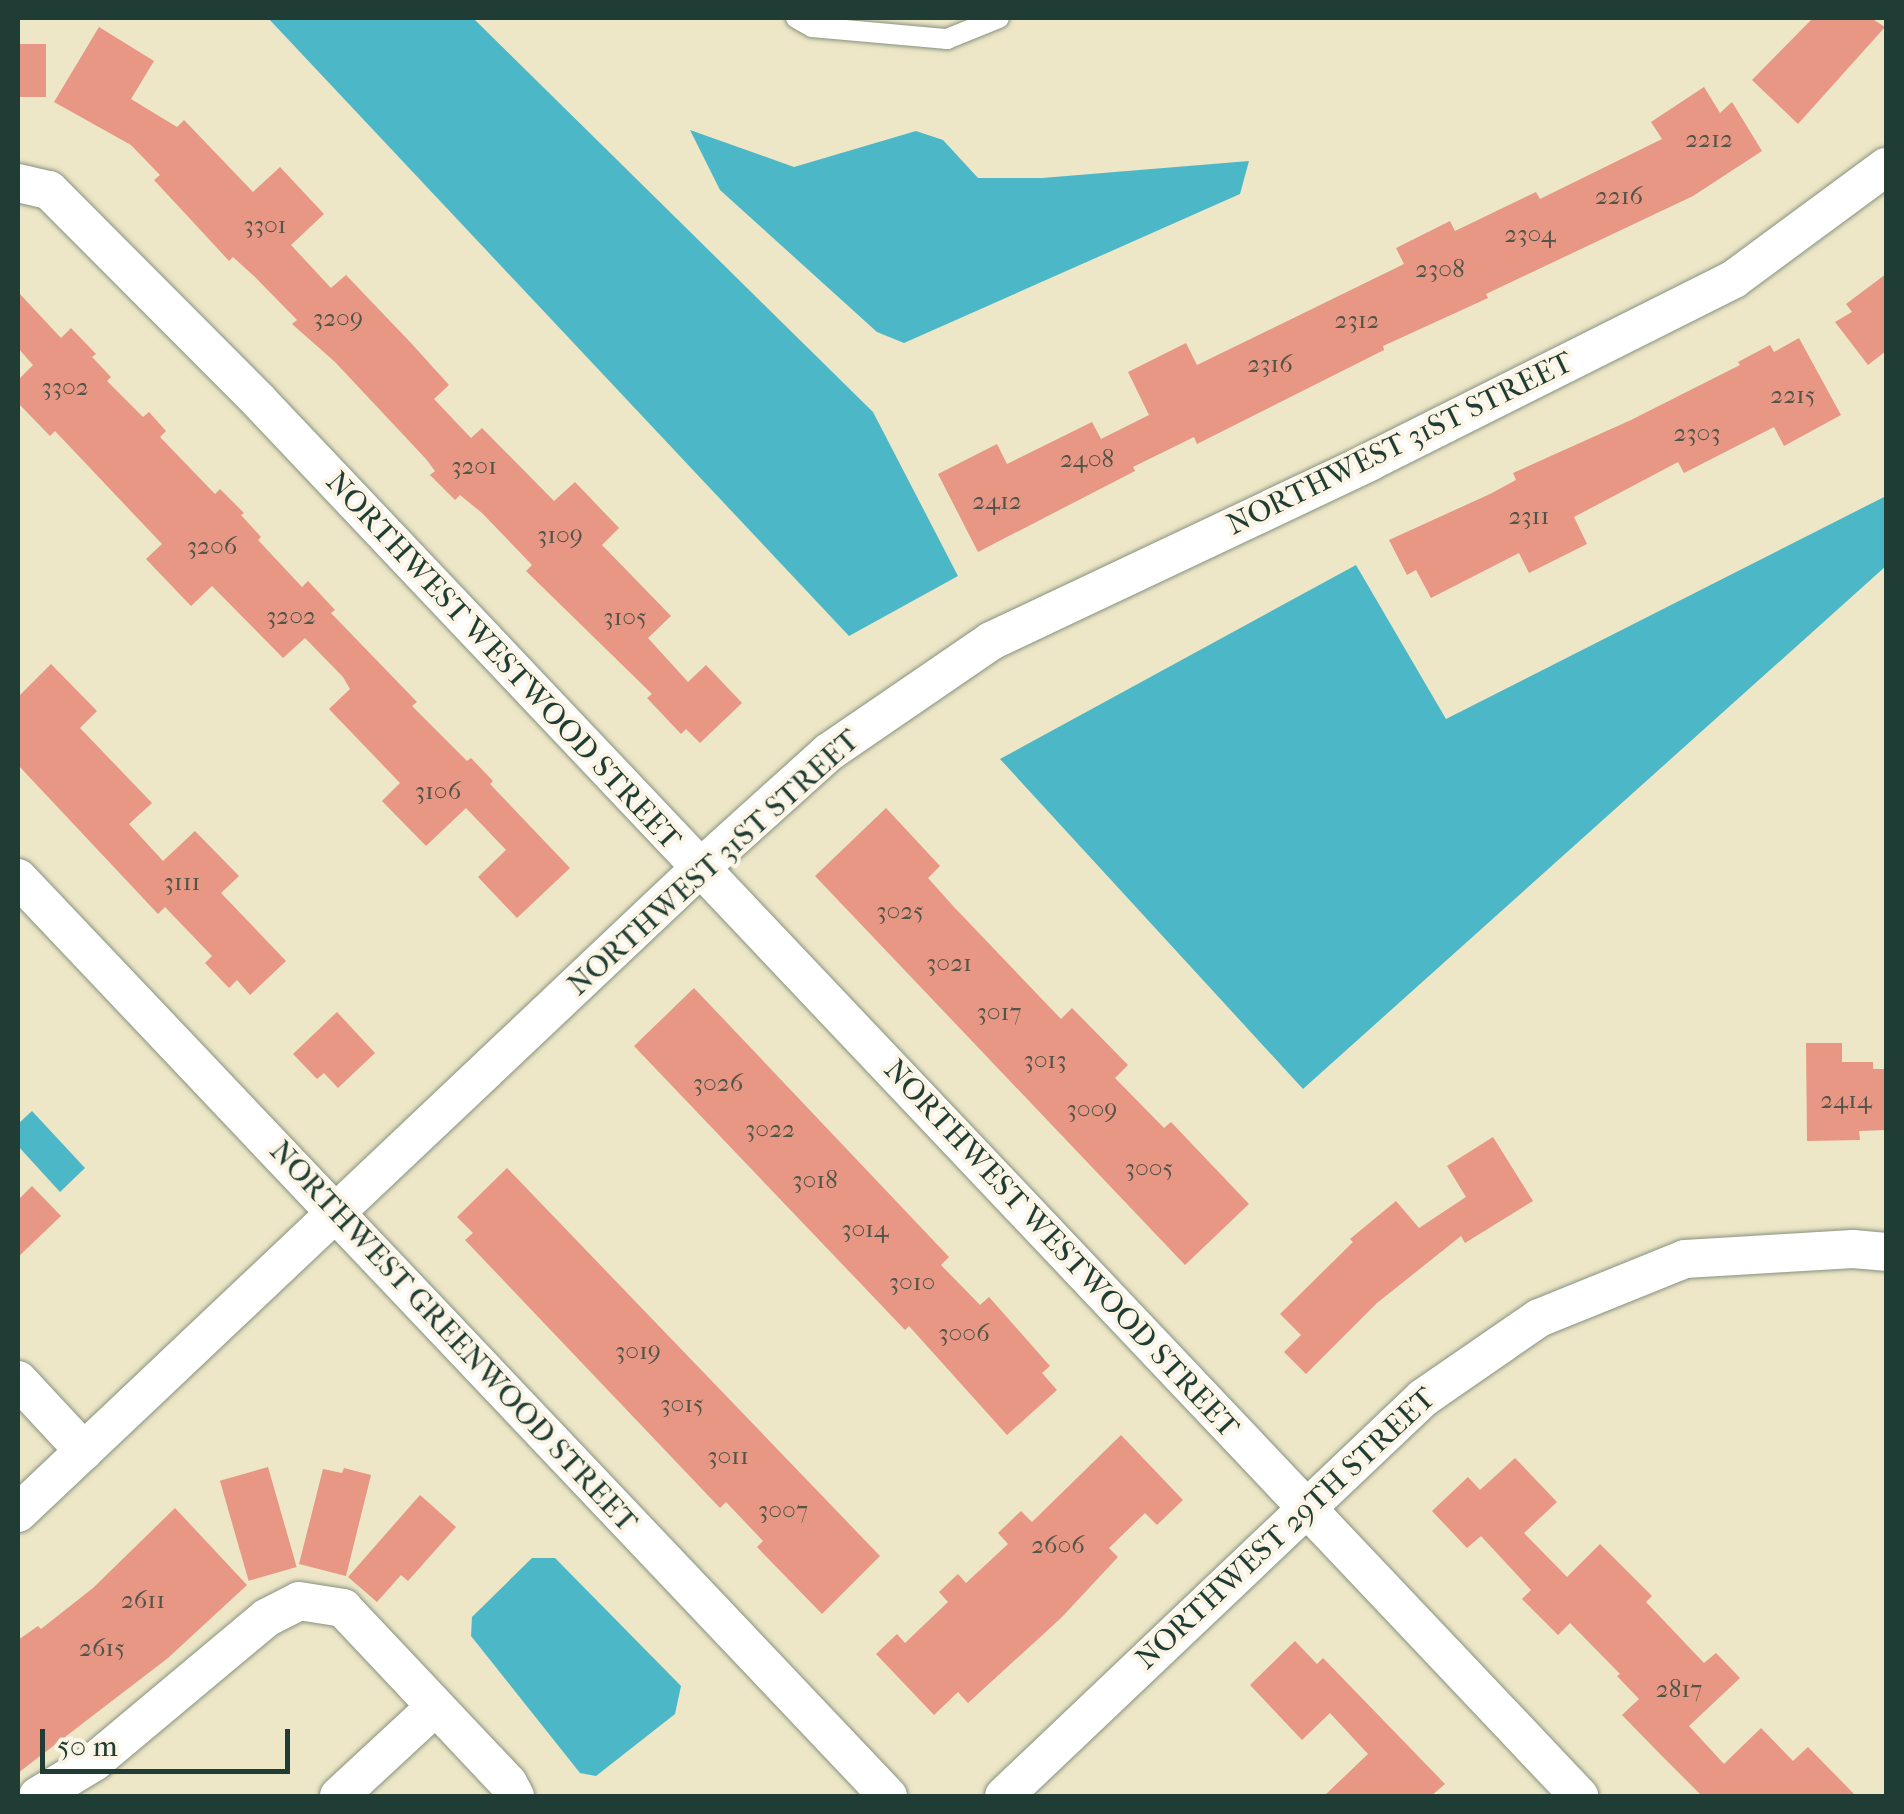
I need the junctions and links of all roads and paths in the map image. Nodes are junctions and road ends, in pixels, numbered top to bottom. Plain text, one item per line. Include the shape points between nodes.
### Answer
1 (796, 18) edge
2 (999, 18) edge
3 (1886, 166) edge
4 (18, 183) edge
5 (699, 869) junction
6 (18, 878) edge
7 (334, 1212) junction
8 (1886, 1252) edge
9 (18, 1380) edge
10 (84, 1451) junction
11 (1306, 1508) junction
12 (18, 1514) edge
13 (435, 1707) junction
14 (38, 1796) edge
15 (339, 1796) edge
16 (514, 1796) edge
17 (888, 1796) edge
18 (1004, 1796) edge
19 (1579, 1796) edge

1 - 2 lane via 812,27 947,39
3 - 5 street, NORTHWEST 31ST STREET via 1734,279 992,641 829,752
4 - 5 street, NORTHWEST WESTWOOD STREET via 49,190 203,345
5 - 7 street, NORTHWEST 31ST STREET
5 - 11 street, NORTHWEST WESTWOOD STREET
6 - 7 street, NORTHWEST GREENWOOD STREET
7 - 10 street, NORTHWEST 31ST STREET
7 - 17 street, NORTHWEST GREENWOOD STREET
8 - 11 street, NORTHWEST 29TH STREET via 1854,1248 1685,1259 1540,1318 1423,1398
9 - 10 street
10 - 12 street, NORTHWEST 31ST STREET
11 - 18 street, NORTHWEST 29TH STREET
11 - 19 street, NORTHWEST WESTWOOD STREET
13 - 14 street via 343,1608 300,1601 266,1618 107,1751
13 - 15 street
13 - 16 street

